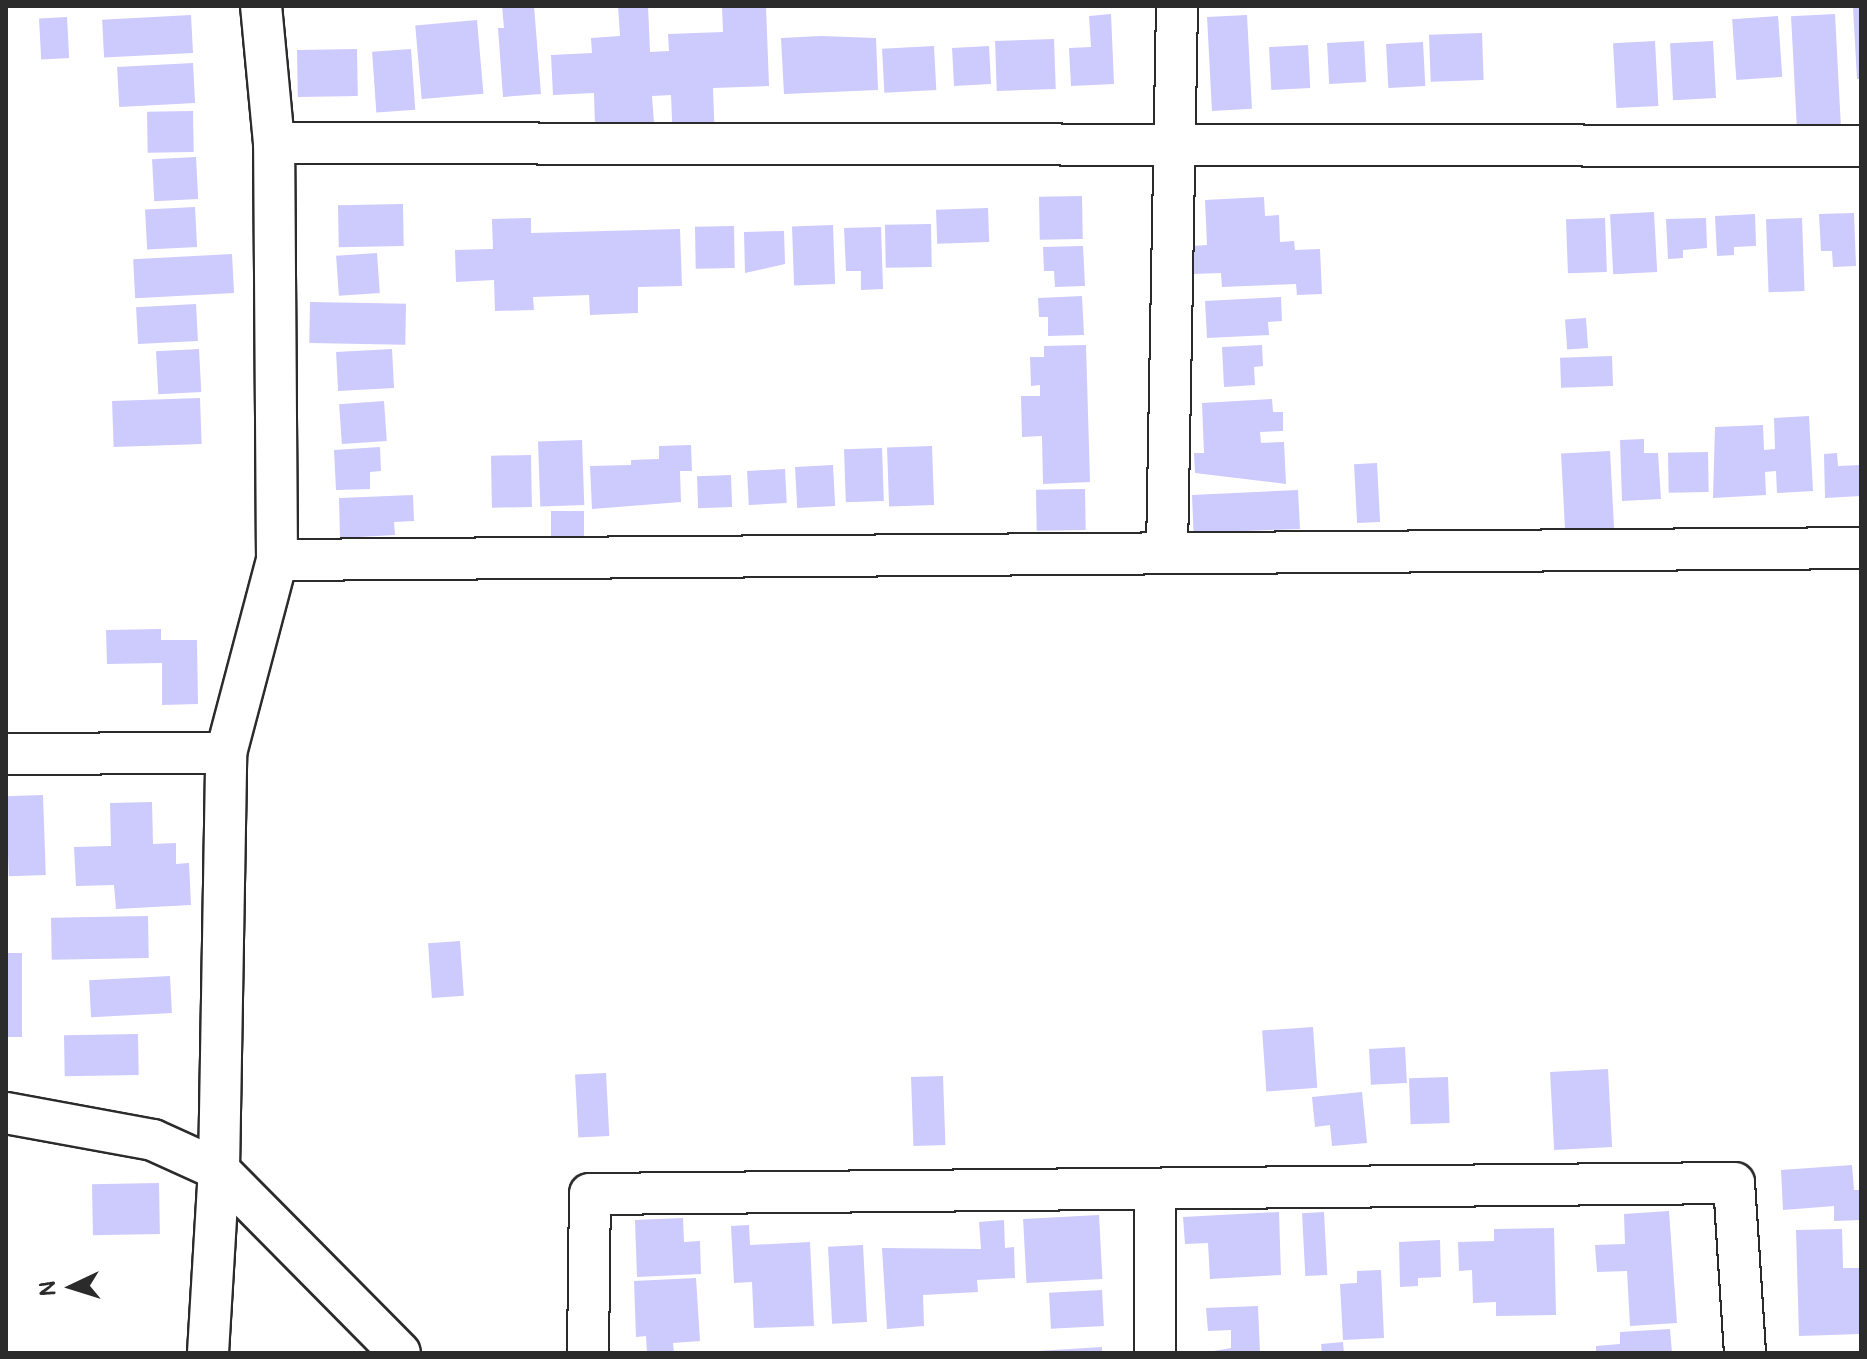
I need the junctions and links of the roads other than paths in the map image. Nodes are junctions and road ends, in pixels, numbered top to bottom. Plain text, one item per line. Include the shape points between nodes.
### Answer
1 (261, 6) edge
2 (1177, 6) edge
3 (274, 143) junction
4 (1174, 145) junction
5 (1861, 146) edge
6 (1861, 548) edge
7 (1167, 551) junction
8 (277, 560) junction
9 (226, 753) junction
10 (6, 754) edge
11 (6, 1113) edge
12 (219, 1170) junction
13 (1155, 1190) junction
14 (208, 1353) edge
15 (400, 1353) edge
16 (588, 1353) edge
17 (1155, 1353) edge
18 (1745, 1353) edge

1 - 3 street
2 - 4 street
3 - 4 street
3 - 8 street
4 - 5 street
4 - 7 street
6 - 7 street
7 - 8 street
8 - 9 street
9 - 10 street
9 - 12 street
11 - 12 street via 153,1140
12 - 14 street
12 - 15 street
13 - 16 street via 590,1194
13 - 17 street
13 - 18 street via 1734,1183

